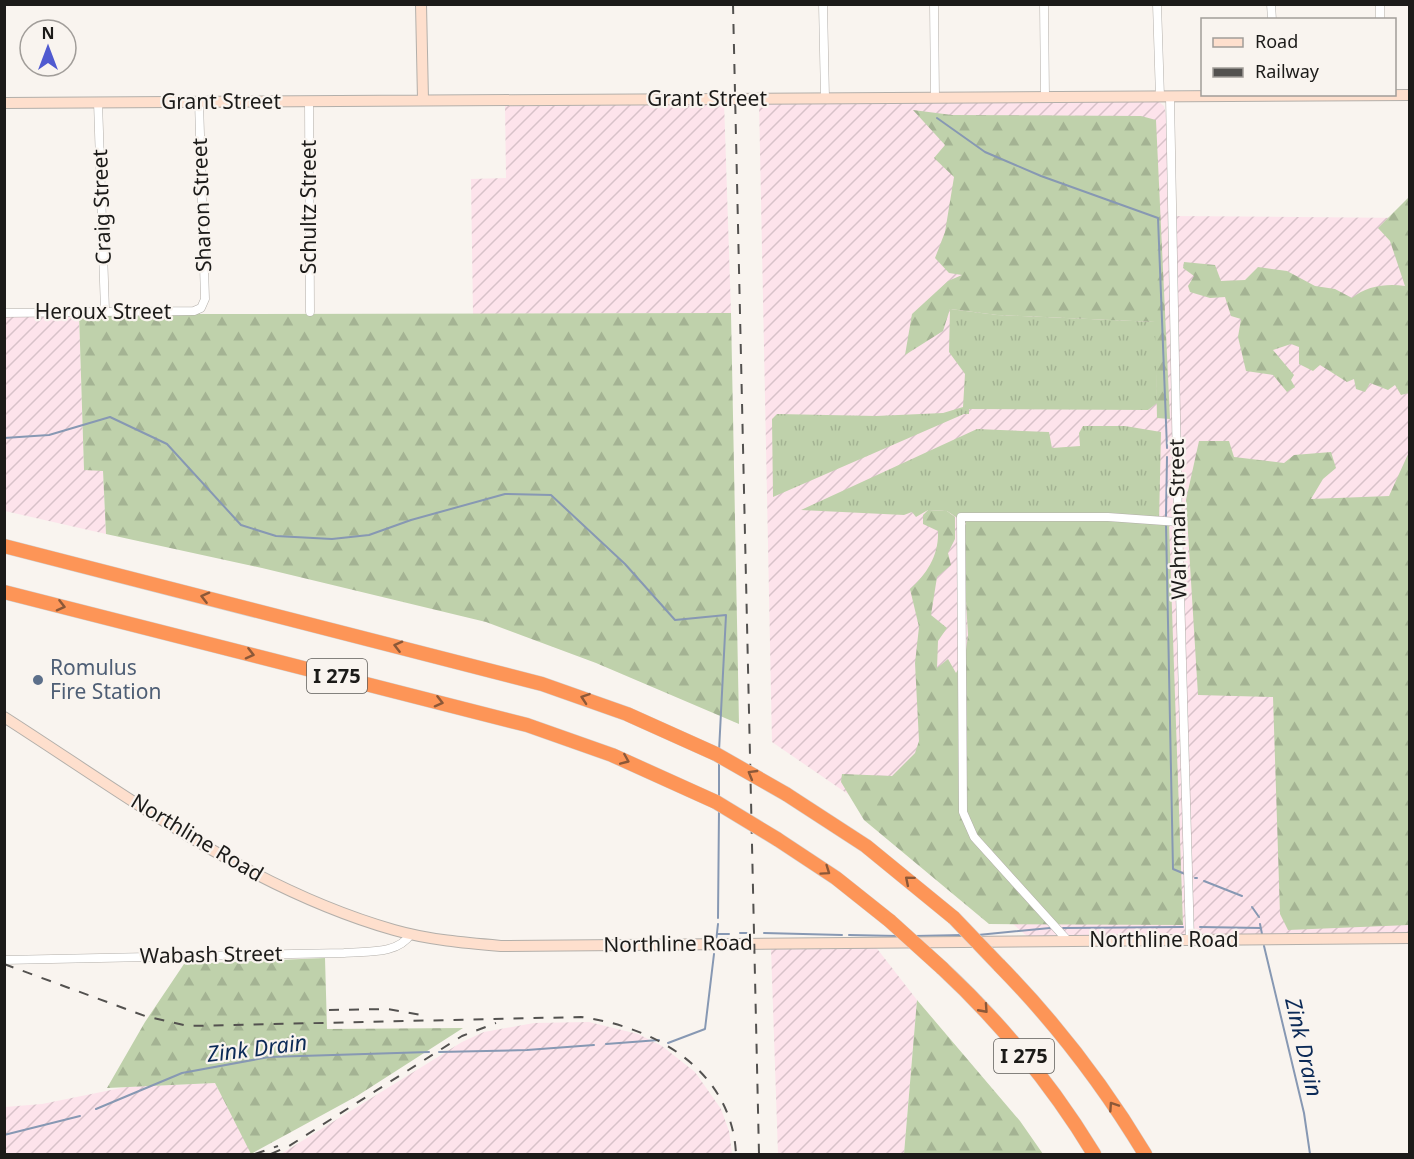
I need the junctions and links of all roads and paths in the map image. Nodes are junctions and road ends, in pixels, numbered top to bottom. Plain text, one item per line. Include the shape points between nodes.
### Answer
1 (421, 4) edge
2 (824, 4) edge
3 (934, 4) edge
4 (1044, 4) edge
5 (1157, 4) edge
6 (1220, 96) edge
7 (1046, 97) junction
8 (1165, 97) junction
9 (825, 98) junction
10 (935, 98) junction
11 (423, 100) junction
12 (309, 101) junction
13 (98, 102) junction
14 (199, 102) junction
15 (4, 103) edge
16 (201, 308) joint
17 (105, 311) junction
18 (310, 312) dead end
19 (4, 313) edge
20 (1178, 522) junction
21 (4, 546) edge
22 (4, 592) edge
23 (4, 717) edge
24 (411, 934) junction
25 (1410, 938) edge
26 (1190, 940) junction
27 (1068, 941) junction
28 (4, 960) edge
29 (1094, 1155) edge
30 (1145, 1155) edge

1 - 11 street
2 - 9 street
3 - 10 street
4 - 7 street
5 - 8 street, Wahrman Street
6 - 8 street, Grant Street
7 - 8 street, Grant Street
7 - 10 street, Grant Street
8 - 20 street, Wahrman Street
9 - 10 street, Grant Street
9 - 11 street, Grant Street
11 - 12 street, Grant Street
12 - 14 street, Grant Street
12 - 18 street, Schultz Street
13 - 14 street, Grant Street
13 - 15 street, Grant Street
13 - 17 street, Craig Street
14 - 16 street, Sharon Street via 205,299
16 - 17 street, Heroux Street
17 - 19 street, Heroux Street
20 - 26 street, Wahrman Street
20 - 27 street via 1108,517 961,517 963,812 974,837
30 -> 21 highway, I 275, bridge via 1088,1068 954,918 866,846 716,754 627,714 533,681
22 -> 29 highway, I 275, bridge via 527,725 621,758 716,802 836,878 942,968 1023,1054
23 - 24 street, Northline Road via 247,871 327,908
24 - 27 street, Northline Road via 502,946
24 - 28 street, Wabash Street via 399,946 386,950 344,953
25 - 26 street, Northline Road
26 - 27 street, Northline Road

